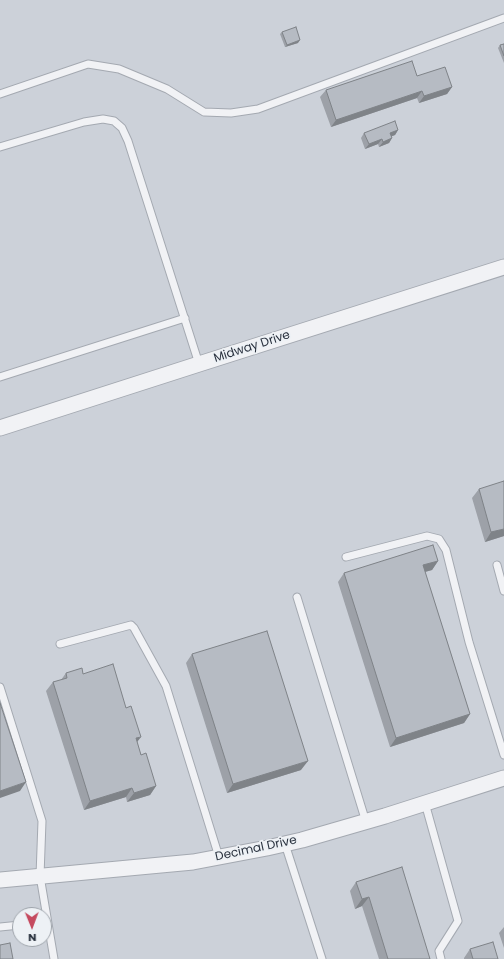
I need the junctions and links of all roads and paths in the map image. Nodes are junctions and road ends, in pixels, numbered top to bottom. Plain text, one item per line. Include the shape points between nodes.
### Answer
1 (504, 18) edge
2 (0, 94) edge
3 (0, 147) edge
4 (504, 267) edge
5 (185, 318) junction
6 (199, 364) junction
7 (0, 377) edge
8 (0, 428) edge
9 (346, 557) dead end
10 (497, 565) dead end
11 (504, 592) edge
12 (297, 597) dead end
13 (60, 644) dead end
14 (0, 687) edge
15 (504, 755) edge
16 (504, 778) edge
17 (424, 804) junction
18 (366, 822) junction
19 (286, 844) junction
20 (220, 857) junction
21 (40, 876) junction
22 (0, 880) edge
23 (44, 907) edge
24 (12, 926) edge
25 (0, 927) edge
26 (51, 947) edge
27 (54, 959) edge
28 (322, 959) edge
29 (441, 959) edge

1 - 2 lane via 258,109 231,113 204,112 167,89 119,69 88,64
3 - 5 lane via 84,122 114,121 122,128
4 - 6 street, Midway Drive
5 - 6 lane
5 - 7 lane
6 - 8 street, Midway Drive
9 - 15 lane via 426,536 438,539 446,550 469,642
10 - 11 lane
12 - 18 lane
13 - 20 lane via 131,625 134,628 166,686
14 - 21 lane via 42,821
16 - 17 street, Decimal Drive
17 - 18 street, Decimal Drive
17 - 29 lane via 458,921 439,952
18 - 19 street, Decimal Drive
19 - 20 street, Decimal Drive
19 - 28 lane
20 - 21 street, Decimal Drive via 193,862
21 - 22 street, Decimal Drive
21 - 23 lane
24 - 25 lane
26 - 27 lane

